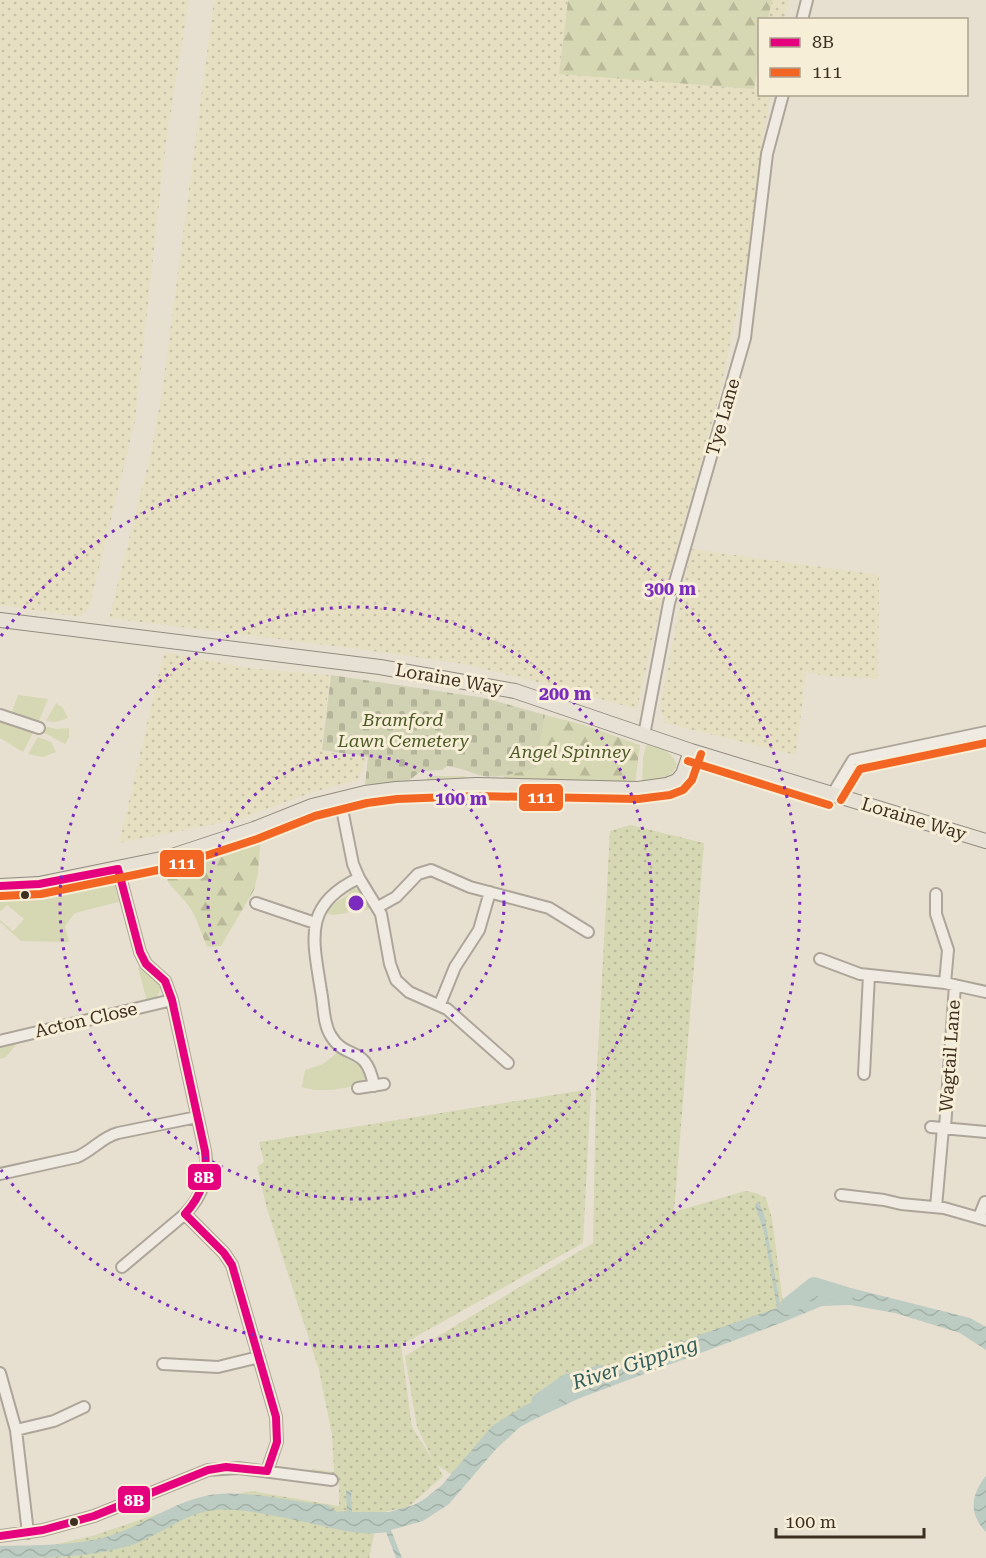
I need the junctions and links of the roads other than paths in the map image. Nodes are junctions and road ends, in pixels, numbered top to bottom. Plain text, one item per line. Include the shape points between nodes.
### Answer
1 (807, 0) edge
2 (802, 18) edge
3 (782, 96) edge
4 (0, 620) edge
5 (0, 715) edge
6 (39, 728) dead end
7 (986, 732) edge
8 (644, 735) junction
9 (691, 751) junction
10 (832, 795) junction
11 (340, 799) junction
12 (986, 841) edge
13 (118, 869) junction
14 (359, 878) junction
15 (0, 886) edge
16 (490, 892) junction
17 (936, 894) dead end
18 (256, 903) dead end
19 (378, 907) junction
20 (315, 923) junction
21 (588, 932) dead end
22 (820, 959) dead end
23 (869, 975) junction
24 (950, 984) junction
25 (986, 992) edge
26 (172, 1000) junction
27 (440, 1004) junction
28 (0, 1041) edge
29 (508, 1063) dead end
30 (864, 1074) dead end
31 (358, 1088) dead end
32 (197, 1117) junction
33 (931, 1127) dead end
34 (944, 1128) junction
35 (986, 1132) edge
36 (0, 1174) edge
37 (841, 1195) dead end
38 (985, 1202) edge
39 (936, 1207) junction
40 (185, 1214) junction
41 (983, 1218) edge
42 (122, 1267) dead end
43 (259, 1357) junction
44 (163, 1364) dead end
45 (0, 1373) edge
46 (84, 1407) dead end
47 (16, 1430) junction
48 (267, 1471) junction
49 (332, 1480) dead end
50 (28, 1533) junction
51 (0, 1536) edge

1 - 2 street
3 - 8 street, Tye Lane via 767,154 746,338 669,603
4 - 8 main road, Loraine Way via 380,667 515,691
5 - 6 street
7 - 10 street via 853,760
8 - 9 main road, Loraine Way
9 - 10 main road, Loraine Way
9 - 11 main road via 686,769 676,781 652,788 476,785 396,789
10 - 12 main road, Loraine Way
11 - 13 main road via 183,853
11 - 14 street
13 - 15 main road via 39,884
13 - 26 street via 140,952 146,964 165,981
14 - 19 street
14 - 20 street via 330,897
16 - 19 street via 428,870
16 - 21 street via 549,908
16 - 27 street via 479,930 455,967
17 - 24 street, Wagtail Lane via 936,914 948,950
18 - 20 street
19 - 27 street via 396,980 409,992
20 - 31 street via 313,940 328,1031 338,1045 367,1062 379,1085
22 - 23 street
23 - 24 street
23 - 30 street
24 - 25 street
24 - 34 street, Wagtail Lane
26 - 28 street, Acton Close
26 - 32 street
27 - 29 street
32 - 36 street via 118,1133 87,1153
32 - 40 street via 207,1171 200,1194
33 - 34 street
34 - 35 street
34 - 39 street, Wagtail Lane
37 - 39 street
38 - 41 street
39 - 41 street
40 - 42 street
40 - 43 street via 232,1265
43 - 44 street via 218,1367
43 - 48 street via 277,1425 277,1442
45 - 47 street
46 - 47 street via 54,1421
47 - 50 street
48 - 49 street
48 - 50 street via 226,1467 208,1470 94,1516
50 - 51 street

